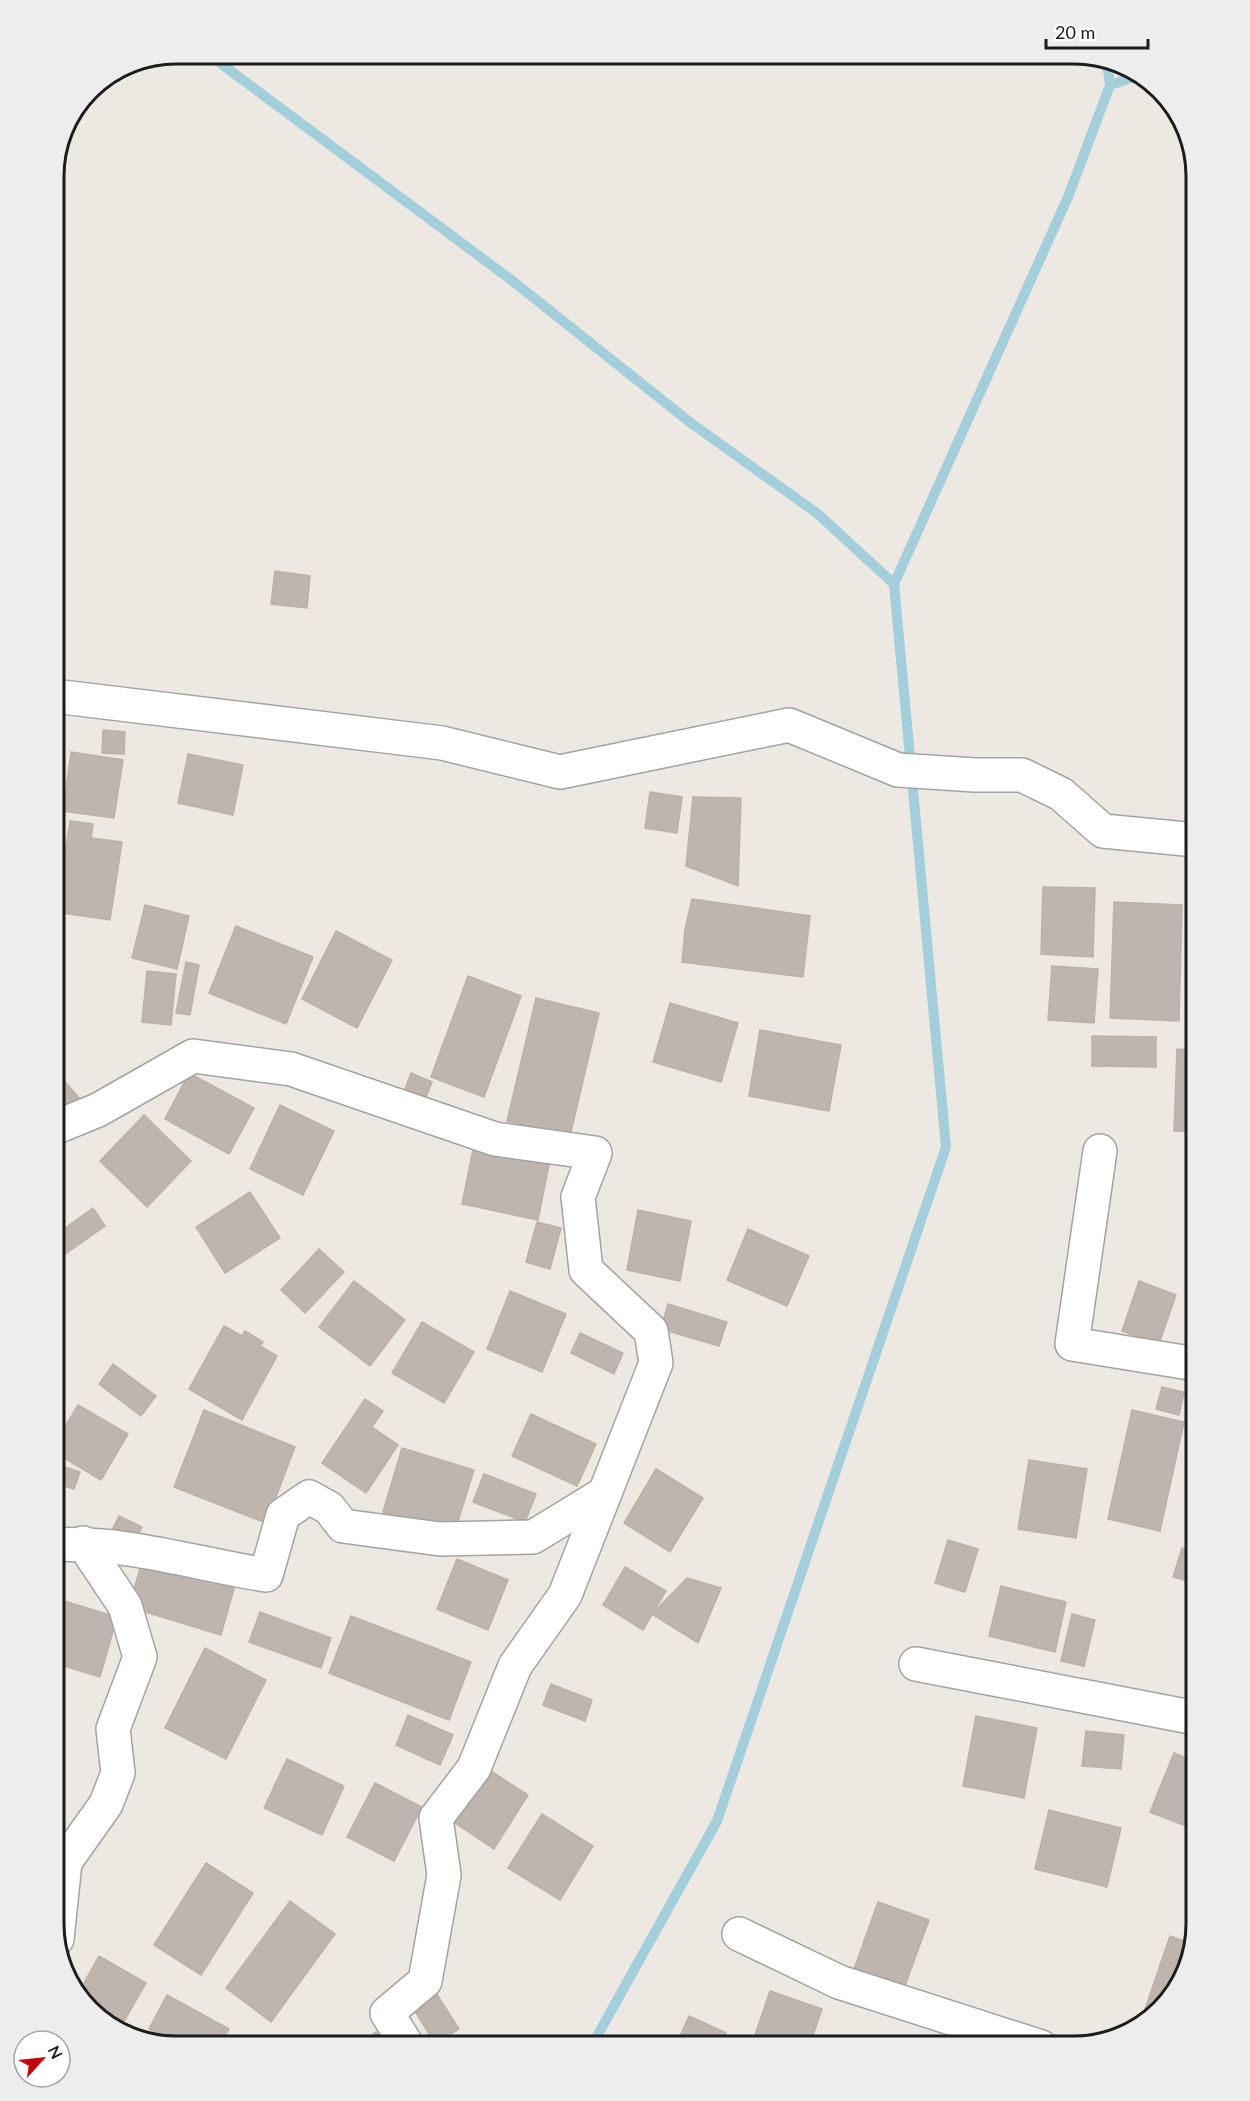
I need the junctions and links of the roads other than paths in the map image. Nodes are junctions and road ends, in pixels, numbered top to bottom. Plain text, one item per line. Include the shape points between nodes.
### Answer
1 (65, 697) edge
2 (1186, 839) edge
3 (64, 1124) edge
4 (1100, 1151) dead end
5 (1186, 1362) edge
6 (605, 1494) junction
7 (68, 1544) edge
8 (916, 1664) dead end
9 (1186, 1716) edge
10 (64, 1871) edge
11 (739, 1934) dead end
12 (401, 2036) edge
13 (1007, 2036) edge

1 - 2 street via 442,743 560,772 789,725 898,770 1022,775 1060,794 1103,831
3 - 6 street via 99,1110 193,1056 291,1069 495,1139 595,1152 578,1197 586,1270 651,1331 656,1363
4 - 5 street via 1072,1344
6 - 7 street via 532,1537 440,1539 343,1526 328,1508 309,1497 283,1515 267,1575 159,1553
6 - 12 street via 565,1595 515,1666 474,1768 436,1818 444,1875 425,1981 387,2013
7 - 10 street via 125,1606 140,1658 113,1729 118,1773 106,1804 65,1862
8 - 9 street
11 - 13 street via 840,1982

